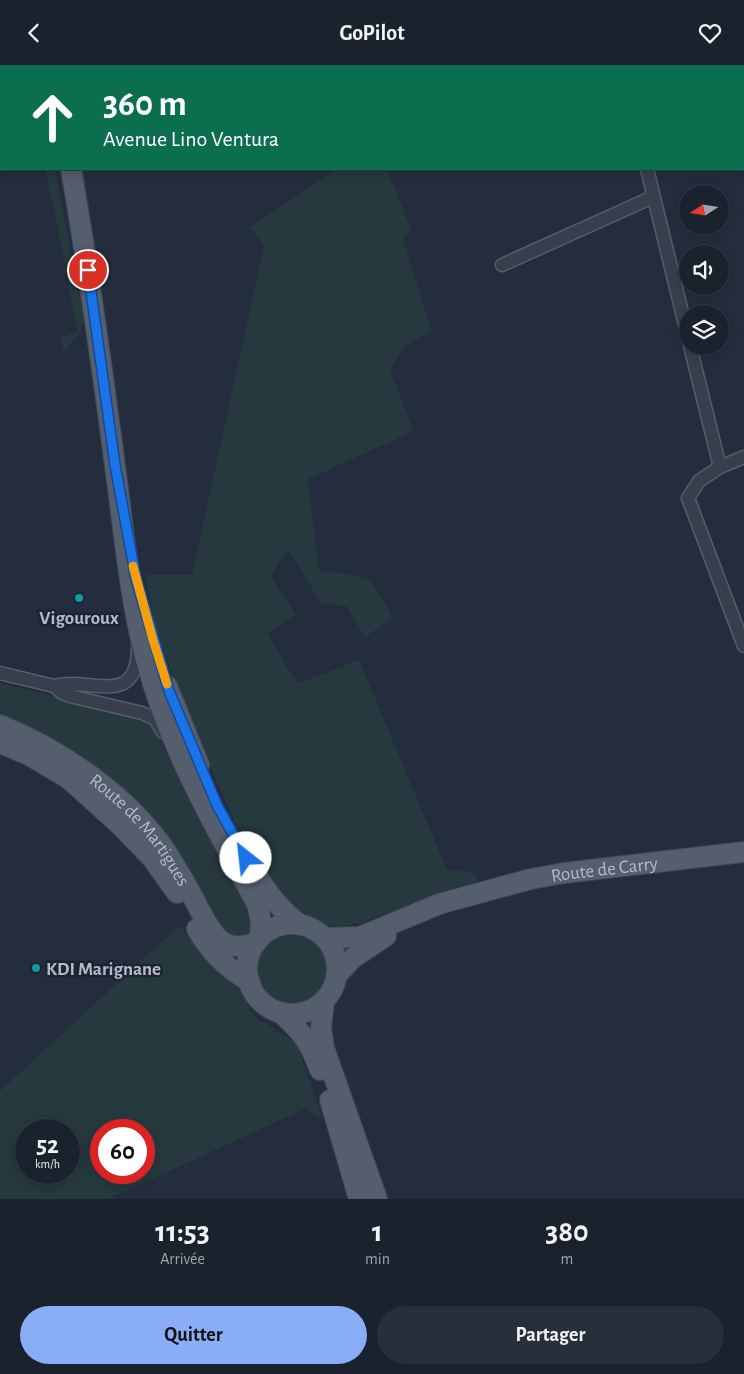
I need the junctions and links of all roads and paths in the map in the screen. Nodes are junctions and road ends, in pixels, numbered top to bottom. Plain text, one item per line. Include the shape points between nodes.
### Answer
1 (61, 170) edge
2 (71, 170) edge
3 (647, 170) edge
4 (653, 197) junction
5 (502, 265) dead end
6 (680, 305) edge
7 (92, 307) junction
8 (692, 355) edge
9 (744, 457) edge
10 (115, 465) junction
11 (720, 467) junction
12 (137, 623) junction
13 (744, 646) edge
14 (0, 673) edge
15 (54, 686) junction
16 (0, 725) edge
17 (0, 743) edge
18 (186, 768) junction
19 (744, 852) edge
20 (467, 896) junction
21 (301, 925) junction
22 (325, 938) junction
23 (258, 941) junction
24 (337, 975) junction
25 (250, 982) junction
26 (324, 1001) junction
27 (281, 1013) junction
28 (359, 1199) edge
29 (377, 1199) edge

1 - 7 main road
2 - 7 main road
3 - 4 street
4 - 5 street
4 - 6 street
7 - 10 main road
8 - 11 street
9 - 11 street
10 - 12 main road
10 - 21 main road via 136,579 169,691 194,753 217,805 270,897
11 - 13 street via 699,481 688,497
12 - 15 street via 136,663 134,672 126,681 112,687 71,683
12 - 18 main road via 156,693
14 - 15 street
15 - 18 street via 70,696 150,715
16 - 23 main road, Route de Martigues via 44,746 84,771 116,797 165,851 219,939 232,947
17 - 25 main road, Route de Martigues via 30,755 69,779 119,824 152,858 181,898 212,951 235,973
18 - 23 main road via 257,904 261,928
19 - 20 main road, Route de Carry via 564,873
20 - 22 main road, Route de Carry via 439,904 360,937
20 - 24 main road, Route de Carry via 368,946
21 - 22 main road
21 - 23 main road via 278,927
22 - 24 main road via 334,955
23 - 25 main road via 250,955
24 - 26 main road via 333,989
25 - 27 main road via 260,1000
26 - 27 main road via 304,1013
26 - 29 main road via 321,1028 324,1049
27 - 28 main road via 301,1031 311,1046

